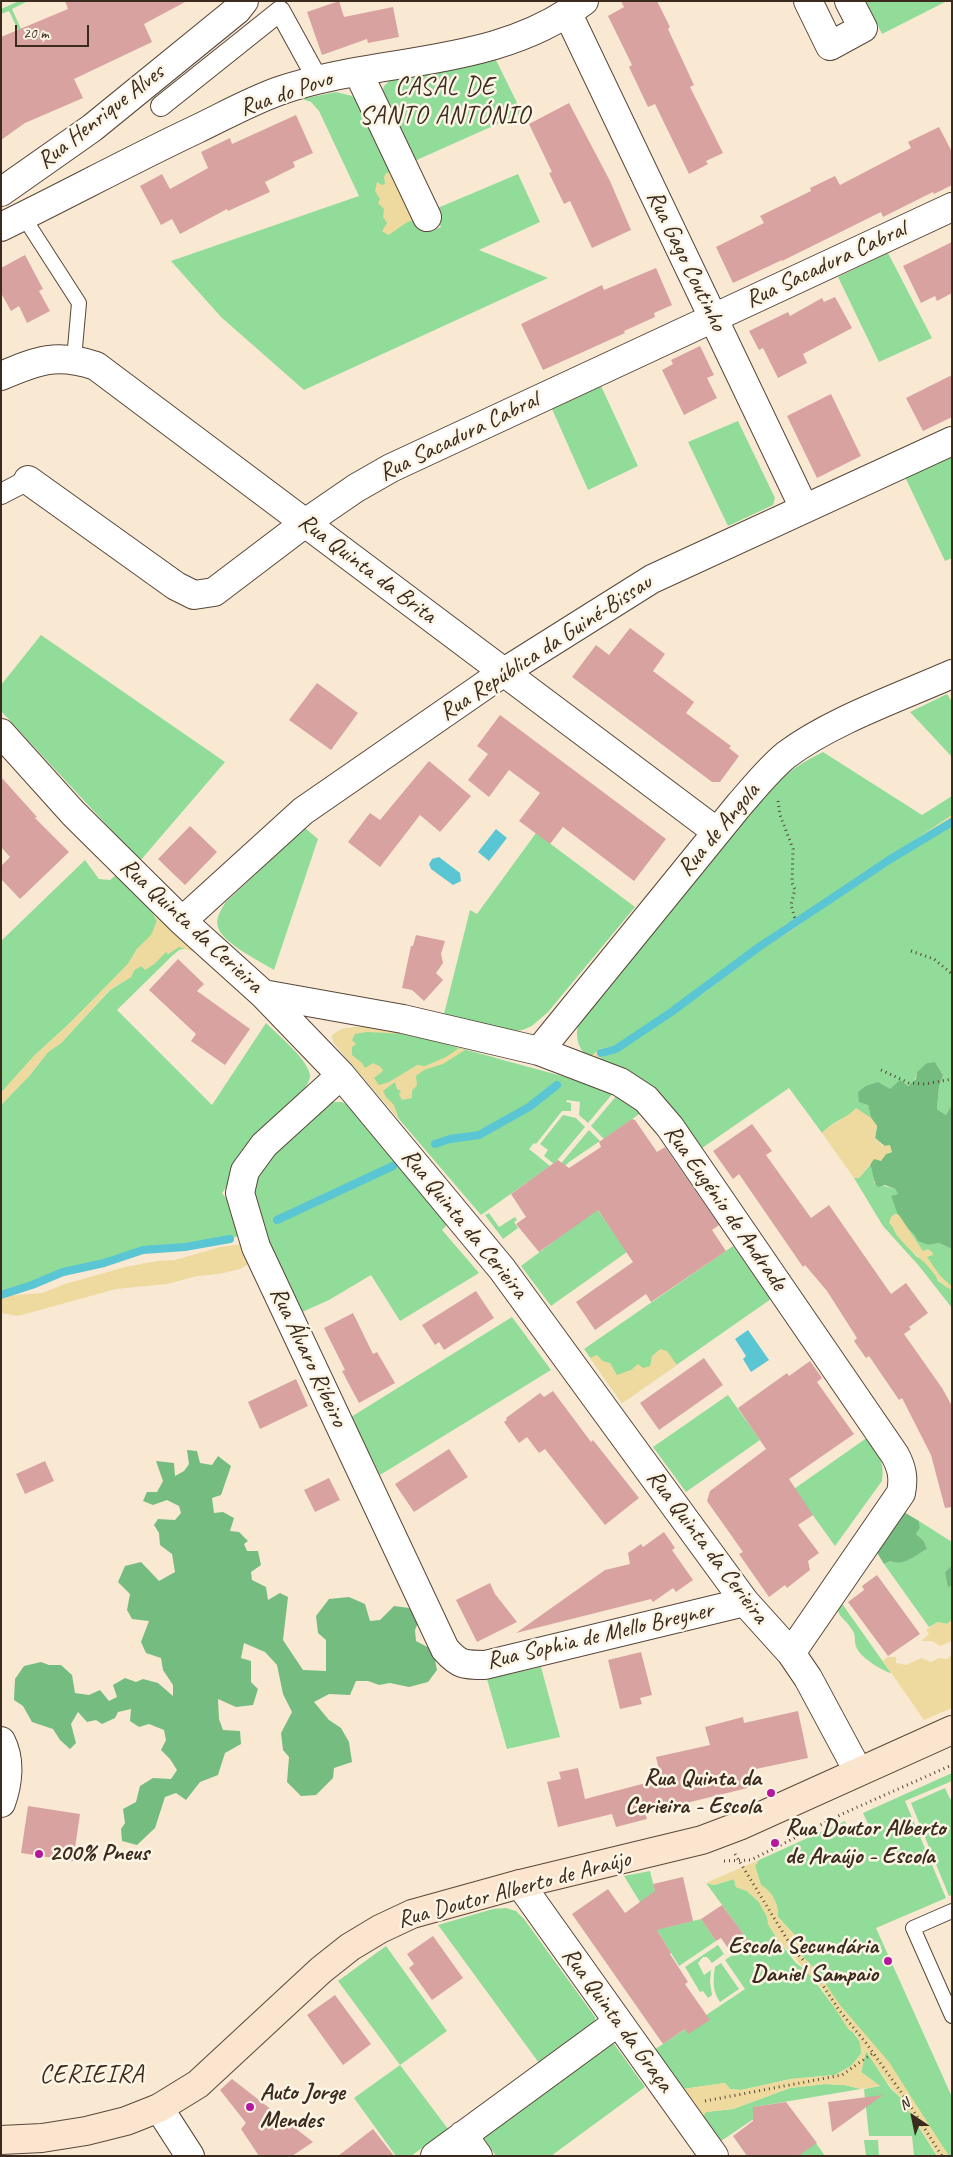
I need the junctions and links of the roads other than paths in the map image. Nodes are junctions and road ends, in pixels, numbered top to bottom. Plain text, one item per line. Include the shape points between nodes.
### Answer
1 (244, 1) edge
2 (808, 1) edge
3 (849, 1) edge
4 (576, 7) edge
5 (358, 72) junction
6 (318, 80) junction
7 (161, 106) dead end
8 (1, 192) edge
9 (952, 207) edge
10 (427, 217) dead end
11 (12, 222) edge
12 (713, 317) junction
13 (74, 359) junction
14 (1, 376) edge
15 (952, 441) edge
16 (28, 480) joint
17 (1, 494) edge
18 (804, 508) junction
19 (305, 523) junction
20 (504, 672) junction
21 (952, 674) edge
22 (1, 733) edge
23 (717, 832) junction
24 (182, 921) junction
25 (263, 994) junction
26 (539, 1051) junction
27 (341, 1075) junction
28 (745, 1602) junction
29 (790, 1653) junction
30 (454, 1660) joint
31 (952, 1730) edge
32 (1, 1741) edge
33 (858, 1771) junction
34 (1, 1803) edge
35 (520, 1884) junction
36 (952, 1911) edge
37 (952, 2016) edge
38 (618, 2022) junction
39 (160, 2108) junction
40 (1, 2140) edge
41 (471, 2145) edge
42 (190, 2156) edge
43 (435, 2156) edge
44 (714, 2156) edge

1 - 8 street, Rua Henrique Alves via 92,128
2 - 3 street via 830,46 863,28
4 - 5 street, Rua do Povo via 538,30 501,43 461,54
4 - 12 street, Rua Gago Coutinho
5 - 6 street, Rua do Povo
5 - 10 street
6 - 7 street via 280,10
6 - 11 street, Rua do Povo via 278,91 233,111
9 - 12 street, Rua Sacadura Cabral
11 - 13 lane via 79,303
12 - 18 street, Rua Gago Coutinho
12 - 19 street, Rua Sacadura Cabral via 391,468
13 - 14 street, Rua Quinta da Brita via 35,361
13 - 19 street, Rua Quinta da Brita via 96,366
15 - 18 street, Rua República da Guiné-Bissau
16 - 17 street, Rua Sacadura Cabral
16 - 19 street, Rua Sacadura Cabral via 176,586 194,595 214,592
18 - 20 street, Rua República da Guiné-Bissau via 652,578
19 - 20 street, Rua Quinta da Brita
20 - 23 street, Rua Quinta da Brita
20 - 24 street, Rua República da Guiné-Bissau via 303,811
21 - 23 street, Rua de Angola via 815,736 772,768
22 - 24 street, Rua Quinta da Cerieira via 73,813
23 - 26 street, Rua de Angola
24 - 25 street, Rua Quinta da Cerieira
25 - 26 street, Rua Eugénio de Andrade via 403,1019
25 - 27 street, Rua Quinta da Cerieira
26 - 29 street, Rua Eugénio de Andrade via 620,1082 646,1099 670,1127 902,1467 901,1493
27 - 28 street, Rua Quinta da Cerieira via 502,1268
27 - 30 street, Rua Álvaro Ribeiro via 264,1145 245,1170 240,1193 256,1246 441,1641
28 - 29 street, Rua Quinta da Cerieira
28 - 30 street, Rua Sophia de Mello Breyner via 485,1665 465,1665
29 - 33 street, Rua Quinta da Cerieira via 808,1678
31 - 33 main road, Rua Doutor Alberto de Araújo
32 - 34 street via 7,1754 5,1792
33 - 35 main road, Rua Doutor Alberto de Araújo via 720,1833 650,1854
35 - 38 street, Rua Quinta da Graça
35 - 39 main road, Rua Doutor Alberto de Araújo via 412,1914 372,1933 321,1970 198,2084
36 - 37 lane via 913,1928
38 - 41 street
38 - 44 street, Rua Quinta da Graça
39 - 40 main road, Rua Doutor Alberto de Araújo via 126,2122 86,2132
39 - 42 street
41 - 43 street

